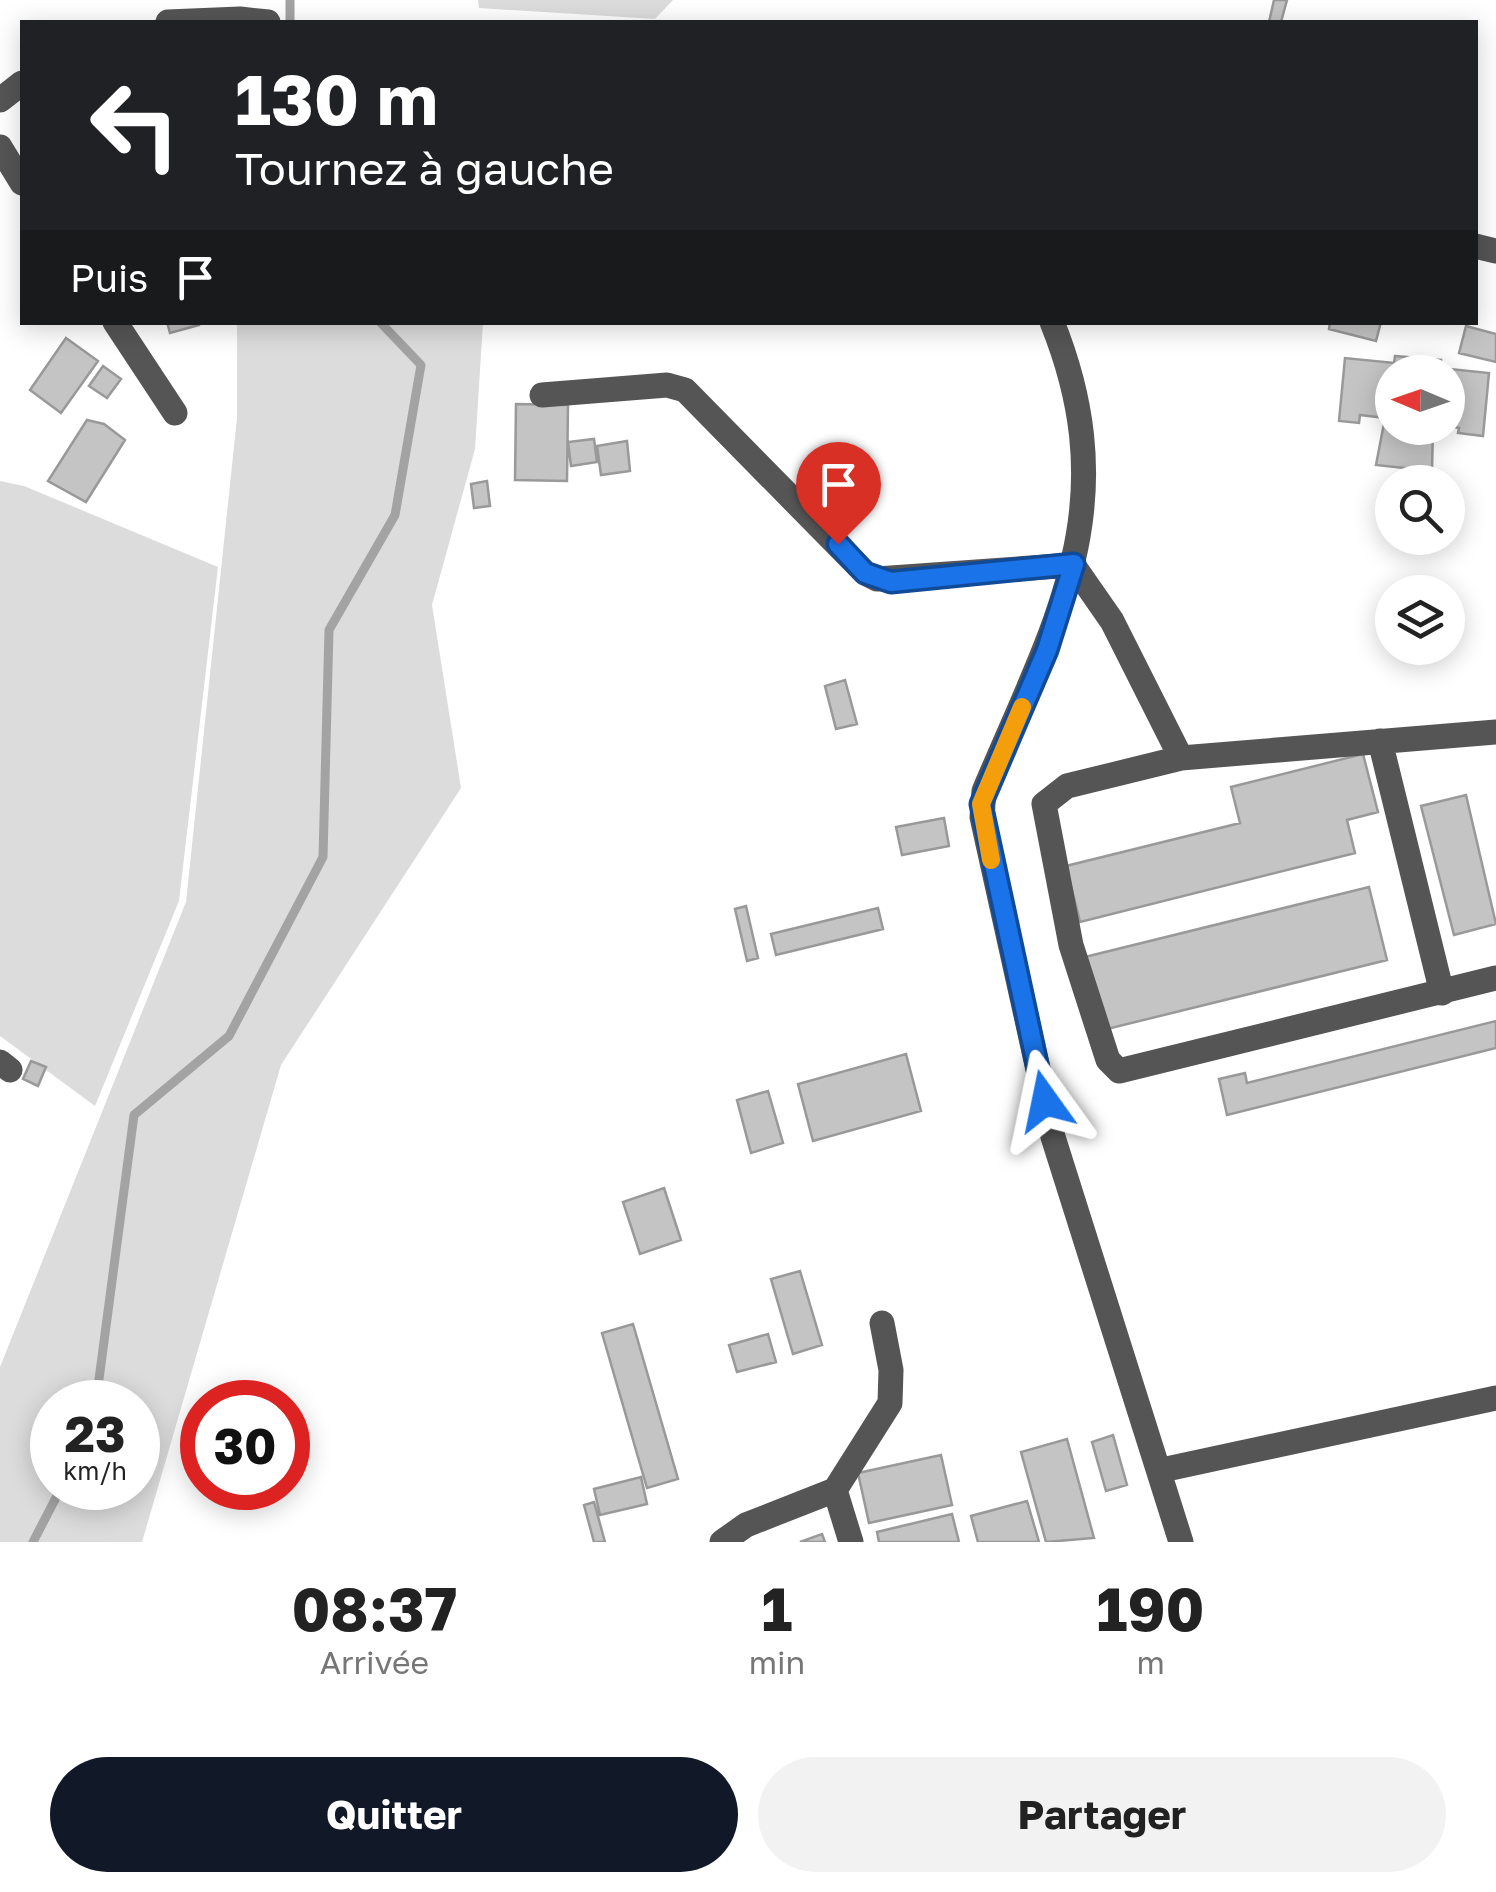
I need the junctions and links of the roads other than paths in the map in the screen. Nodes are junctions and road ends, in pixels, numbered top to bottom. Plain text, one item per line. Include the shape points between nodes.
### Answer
1 (216, 20) edge
2 (249, 20) edge
3 (0, 146) edge
4 (20, 180) edge
5 (117, 325) edge
6 (1053, 325) edge
7 (542, 395) dead end
8 (176, 414) dead end
9 (1074, 564) junction
10 (1496, 732) edge
11 (1380, 742) junction
12 (1181, 758) junction
13 (1496, 978) edge
14 (1442, 992) junction
15 (882, 1323) dead end
16 (1496, 1398) edge
17 (1162, 1470) junction
18 (835, 1490) junction
19 (722, 1542) edge
20 (851, 1542) edge
21 (1182, 1542) edge

1 - 2 street
3 - 4 street
5 - 8 street
6 - 9 street via 1068,360 1084,470
7 - 9 street via 667,385 685,390 877,579
9 - 12 street via 1112,620
9 - 17 street via 1047,650 984,792 982,817 1053,1137
10 - 11 street
11 - 12 street
11 - 14 street
12 - 14 street via 1067,786 1044,804 1071,945 1108,1060 1119,1071
13 - 14 street
15 - 18 street via 890,1403
16 - 17 street
17 - 21 street
18 - 19 street
18 - 20 street

